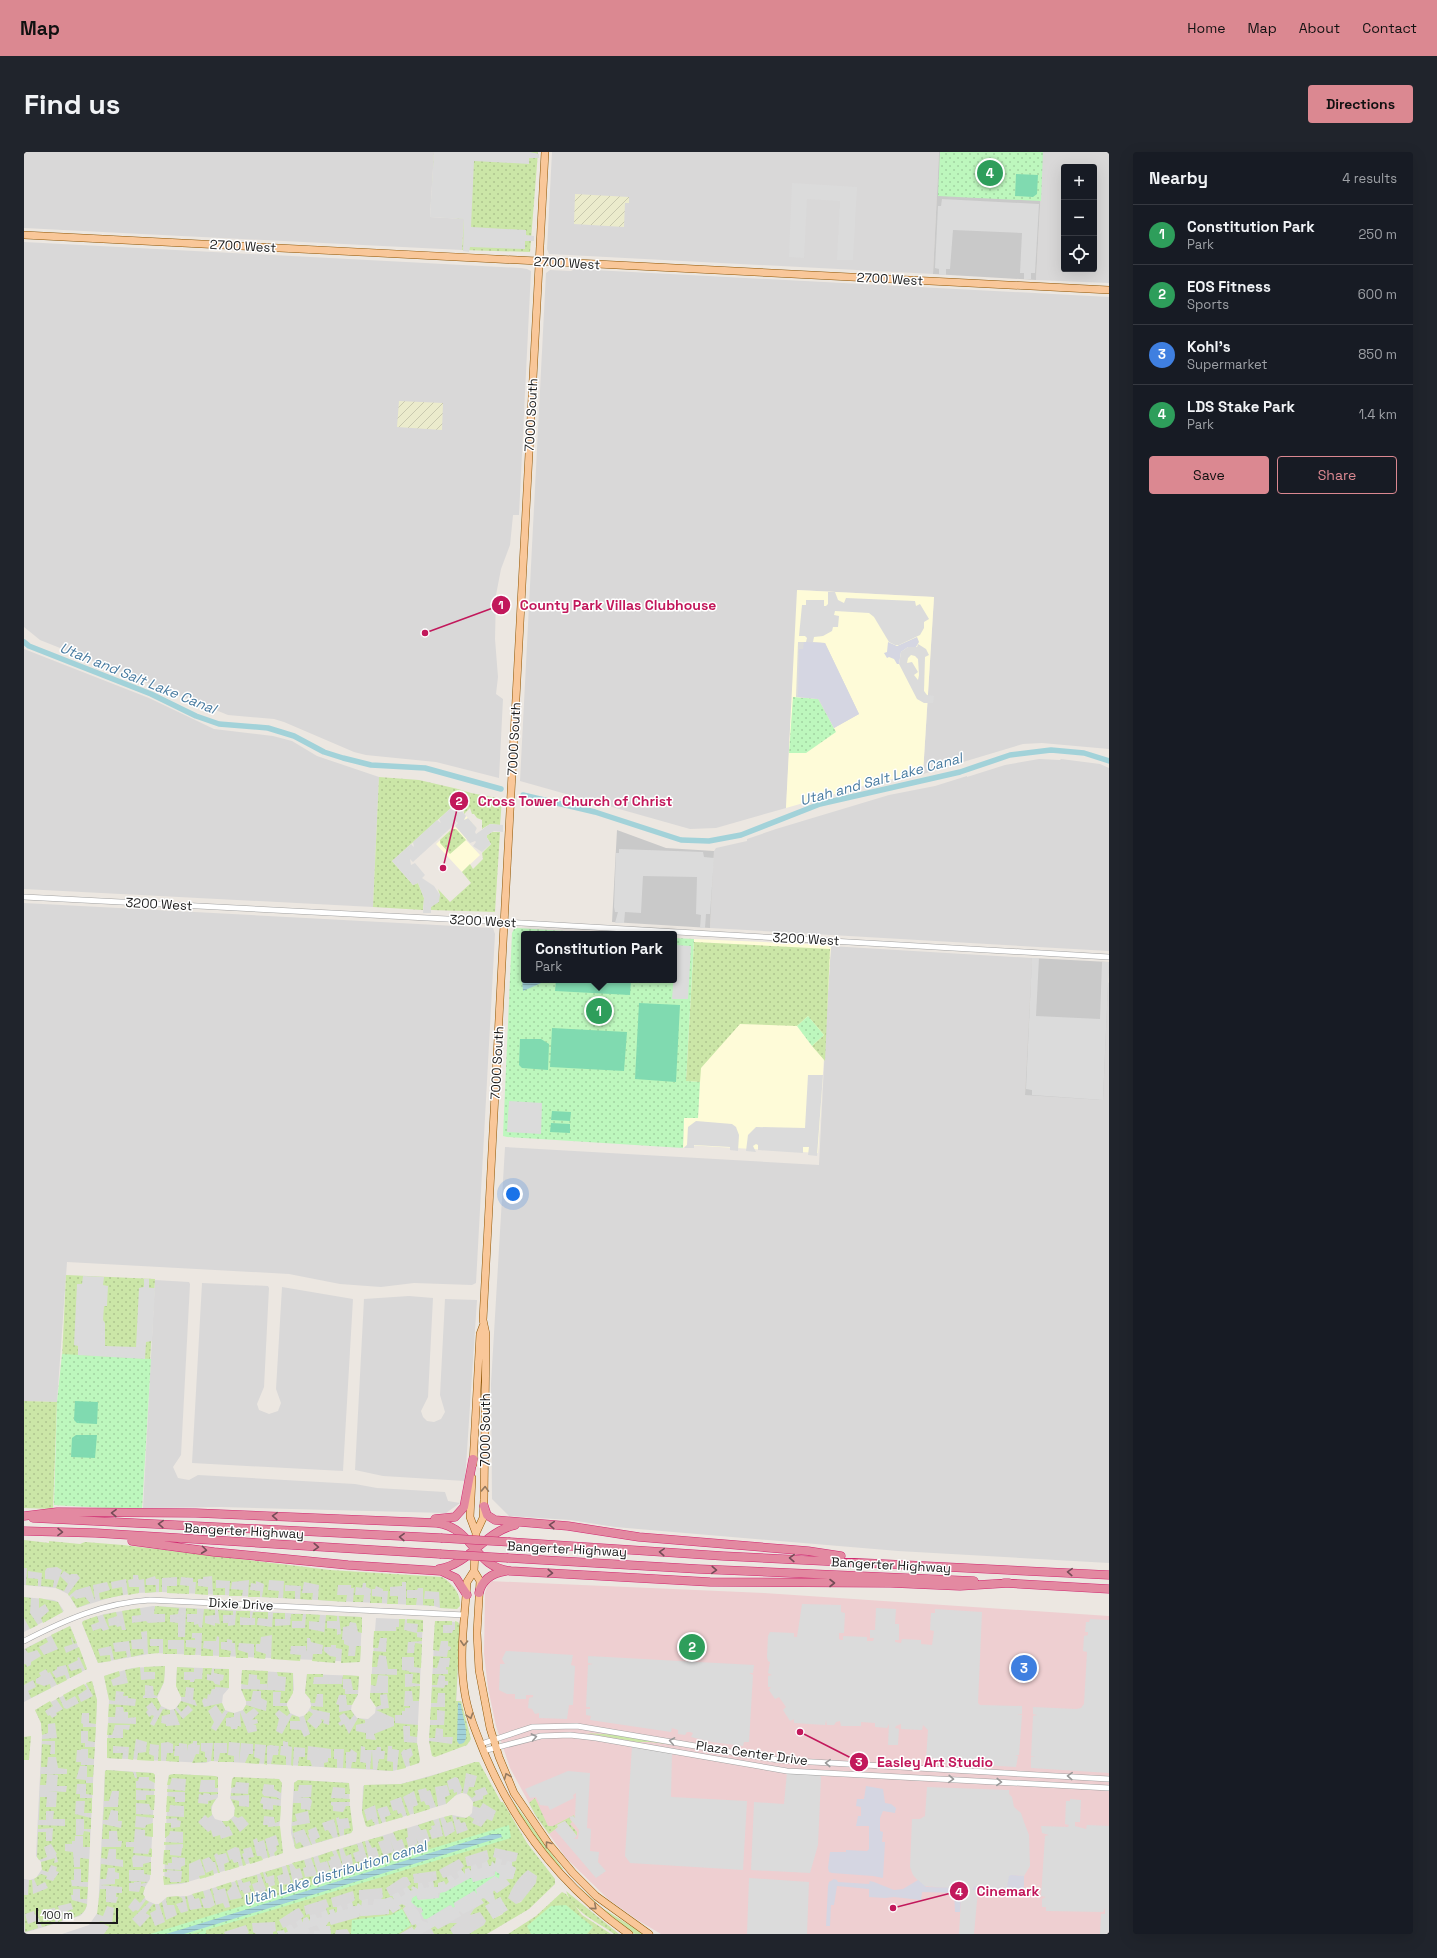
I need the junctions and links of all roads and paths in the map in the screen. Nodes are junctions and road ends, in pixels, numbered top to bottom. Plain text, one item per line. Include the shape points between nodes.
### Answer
1 (545, 152) edge
2 (24, 235) edge
3 (539, 261) junction
4 (1109, 290) edge
5 (24, 897) edge
6 (505, 922) junction
7 (660, 931) edge
8 (677, 932) edge
9 (1109, 957) edge
10 (483, 1326) junction
11 (473, 1459) junction
12 (484, 1506) junction
13 (24, 1517) edge
14 (415, 1522) junction
15 (526, 1524) junction
16 (24, 1532) edge
17 (476, 1533) junction
18 (96, 1534) junction
19 (476, 1549) junction
20 (871, 1562) junction
21 (434, 1570) junction
22 (474, 1571) junction
23 (511, 1571) junction
24 (1109, 1574) edge
25 (1009, 1583) junction
26 (1109, 1589) edge
27 (479, 1593) junction
28 (466, 1595) junction
29 (465, 1615) junction
30 (24, 1640) edge
31 (494, 1739) junction
32 (496, 1747) junction
33 (482, 1748) junction
34 (1109, 1779) edge
35 (1109, 1788) edge
36 (630, 1934) edge
37 (649, 1934) edge

1 - 3 main road, 7000 South
2 - 3 main road, 2700 West
3 - 4 main road, 2700 West
3 - 6 main road, 7000 South
5 - 6 street, 3200 West
6 - 7 street, 3200 West
6 - 10 main road, 7000 South
8 - 9 street, 3200 West
10 - 11 main road, 7000 South via 480,1334
12 -> 10 main road, 7000 South via 486,1334
11 - 14 highway via 466,1501 460,1513 452,1518
11 - 17 main road, 7000 South via 470,1517
12 - 15 highway via 489,1517 495,1520
12 - 17 main road, 7000 South via 483,1518
14 -> 13 highway via 203,1513 56,1512
20 -> 13 highway, Bangerter Highway, bridge
14 - 19 highway via 452,1526
15 - 19 highway via 501,1530
20 -> 15 highway via 808,1551 651,1538 568,1526
16 -> 18 highway, Bangerter Highway
17 - 19 main road, 7000 South
18 -> 21 highway via 214,1552 348,1565
18 -> 25 highway, Bangerter Highway, bridge via 698,1569
19 - 21 highway via 452,1566
19 - 22 main road, 7000 South
19 - 23 highway via 490,1564 501,1570
24 -> 20 highway, Bangerter Highway
21 - 28 highway via 453,1576
22 - 27 main road, 7000 South via 480,1581
22 - 28 main road, 7000 South via 467,1582
23 -> 25 highway via 703,1582 960,1586
23 - 27 highway via 489,1577
25 - 26 highway, Bangerter Highway
27 - 31 main road, 7000 South via 477,1633 480,1678
28 - 29 main road, 7000 South
29 - 30 street, Dixie Drive via 141,1600 79,1614
29 -> 33 main road, 7000 South via 464,1686 468,1709
31 - 32 main road, 7000 South
31 - 33 street, Plaza Center Drive
34 -> 31 street, Plaza Center Drive via 778,1760 577,1726 539,1726
32 - 33 street, Plaza Center Drive
32 -> 35 street, Plaza Center Drive via 541,1736 576,1736 787,1771
37 -> 32 main road, 7000 South via 606,1904 556,1853 514,1793
33 -> 36 main road, 7000 South via 520,1823 543,1854 586,1900

